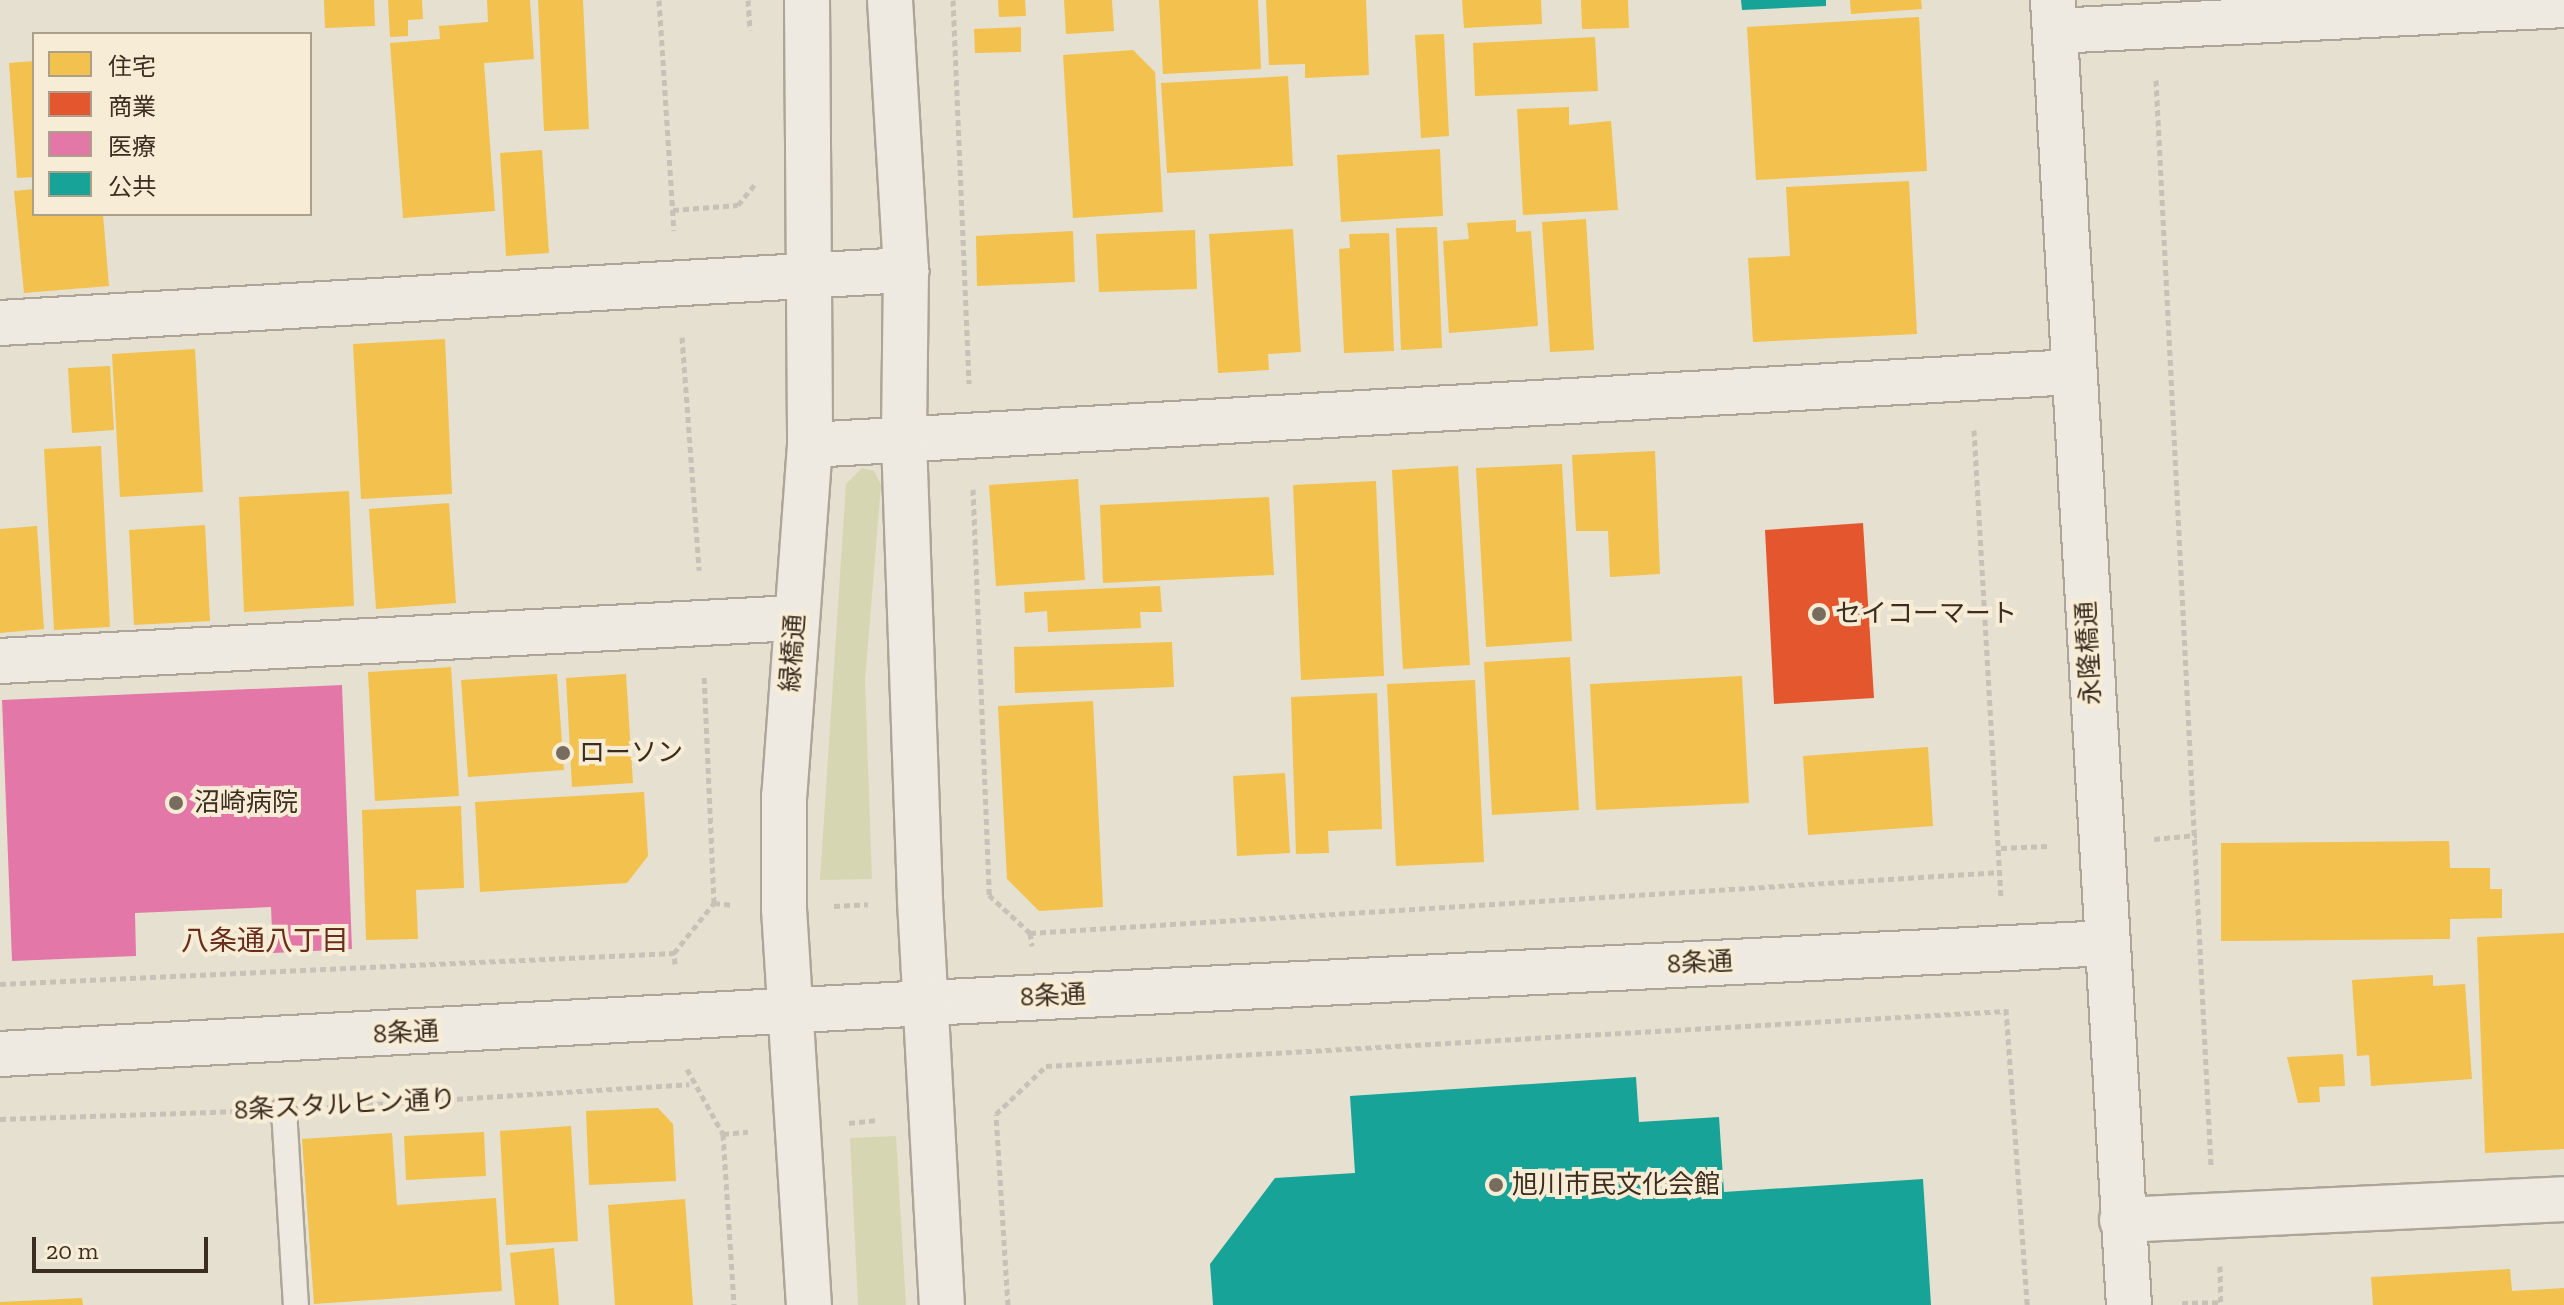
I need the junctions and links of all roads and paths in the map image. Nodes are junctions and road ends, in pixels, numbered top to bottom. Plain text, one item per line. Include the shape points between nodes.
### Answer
1 (659, 0) edge
2 (748, 0) edge
3 (807, 0) edge
4 (890, 0) edge
5 (2564, 5) edge
6 (2054, 15) edge
7 (2153, 27) junction
8 (751, 44) dead end
9 (761, 177) dead end
10 (673, 210) junction
11 (906, 270) junction
12 (814, 277) junction
13 (678, 285) junction
14 (0, 323) edge
15 (2074, 372) junction
16 (1971, 378) junction
17 (904, 440) junction
18 (810, 445) junction
19 (795, 618) junction
20 (702, 622) junction
21 (0, 661) edge
22 (2001, 872) junction
23 (920, 901) junction
24 (714, 903) junction
25 (784, 909) junction
26 (2106, 943) junction
27 (2003, 948) junction
28 (0, 984) edge
29 (927, 1003) junction
30 (2006, 1011) junction
31 (793, 1012) junction
32 (0, 1054) edge
33 (284, 1110) junction
34 (996, 1114) junction
35 (933, 1115) junction
36 (0, 1119) edge
37 (800, 1127) junction
38 (723, 1134) junction
39 (2564, 1199) edge
40 (2216, 1217) junction
41 (2122, 1220) junction
42 (296, 1305) edge
43 (734, 1305) edge
44 (809, 1305) edge
45 (942, 1305) edge
46 (1008, 1305) edge
47 (2027, 1305) edge
48 (2129, 1305) edge
49 (2221, 1305) edge

1 - 10 path
2 - 8 path
3 - 12 street, 緑橋通
4 - 11 street
5 - 7 street
6 - 7 street
6 - 15 street, 永隆橋通
7 - 40 path
9 - 10 path via 738,205
10 - 13 path
11 - 12 street
11 - 17 street
12 - 13 street
12 - 18 street, 緑橋通
13 - 14 street
13 - 20 path
15 - 16 street
15 - 26 street, 永隆橋通
16 - 17 street
16 - 22 path
17 - 18 street
17 - 23 street
18 - 19 street, 緑橋通
19 - 20 street
19 - 25 street, 緑橋通
20 - 21 street
20 - 24 path
22 - 23 path via 1030,933 989,895
22 - 27 path
23 - 25 path
23 - 29 street
24 - 25 path
24 - 28 path via 674,953
25 - 31 street, 緑橋通
26 - 27 street, 8条通
26 - 41 street, 永隆橋通
27 - 29 street, 8条通
27 - 30 path
29 - 31 street, 8条通
29 - 35 street
30 - 34 path via 1046,1066
30 - 47 path
31 - 32 street, 8条通
31 - 37 street, 緑橋通
33 - 36 path, 8条スタルヒン通り
33 - 38 path, 8条スタルヒン通り via 689,1084
33 - 42 lane
34 - 35 path
34 - 46 path
35 - 37 path
35 - 45 street
37 - 38 path
37 - 44 street, 緑橋通
38 - 43 path
39 - 40 street
40 - 41 street
40 - 49 path
41 - 48 street, 永隆橋通

